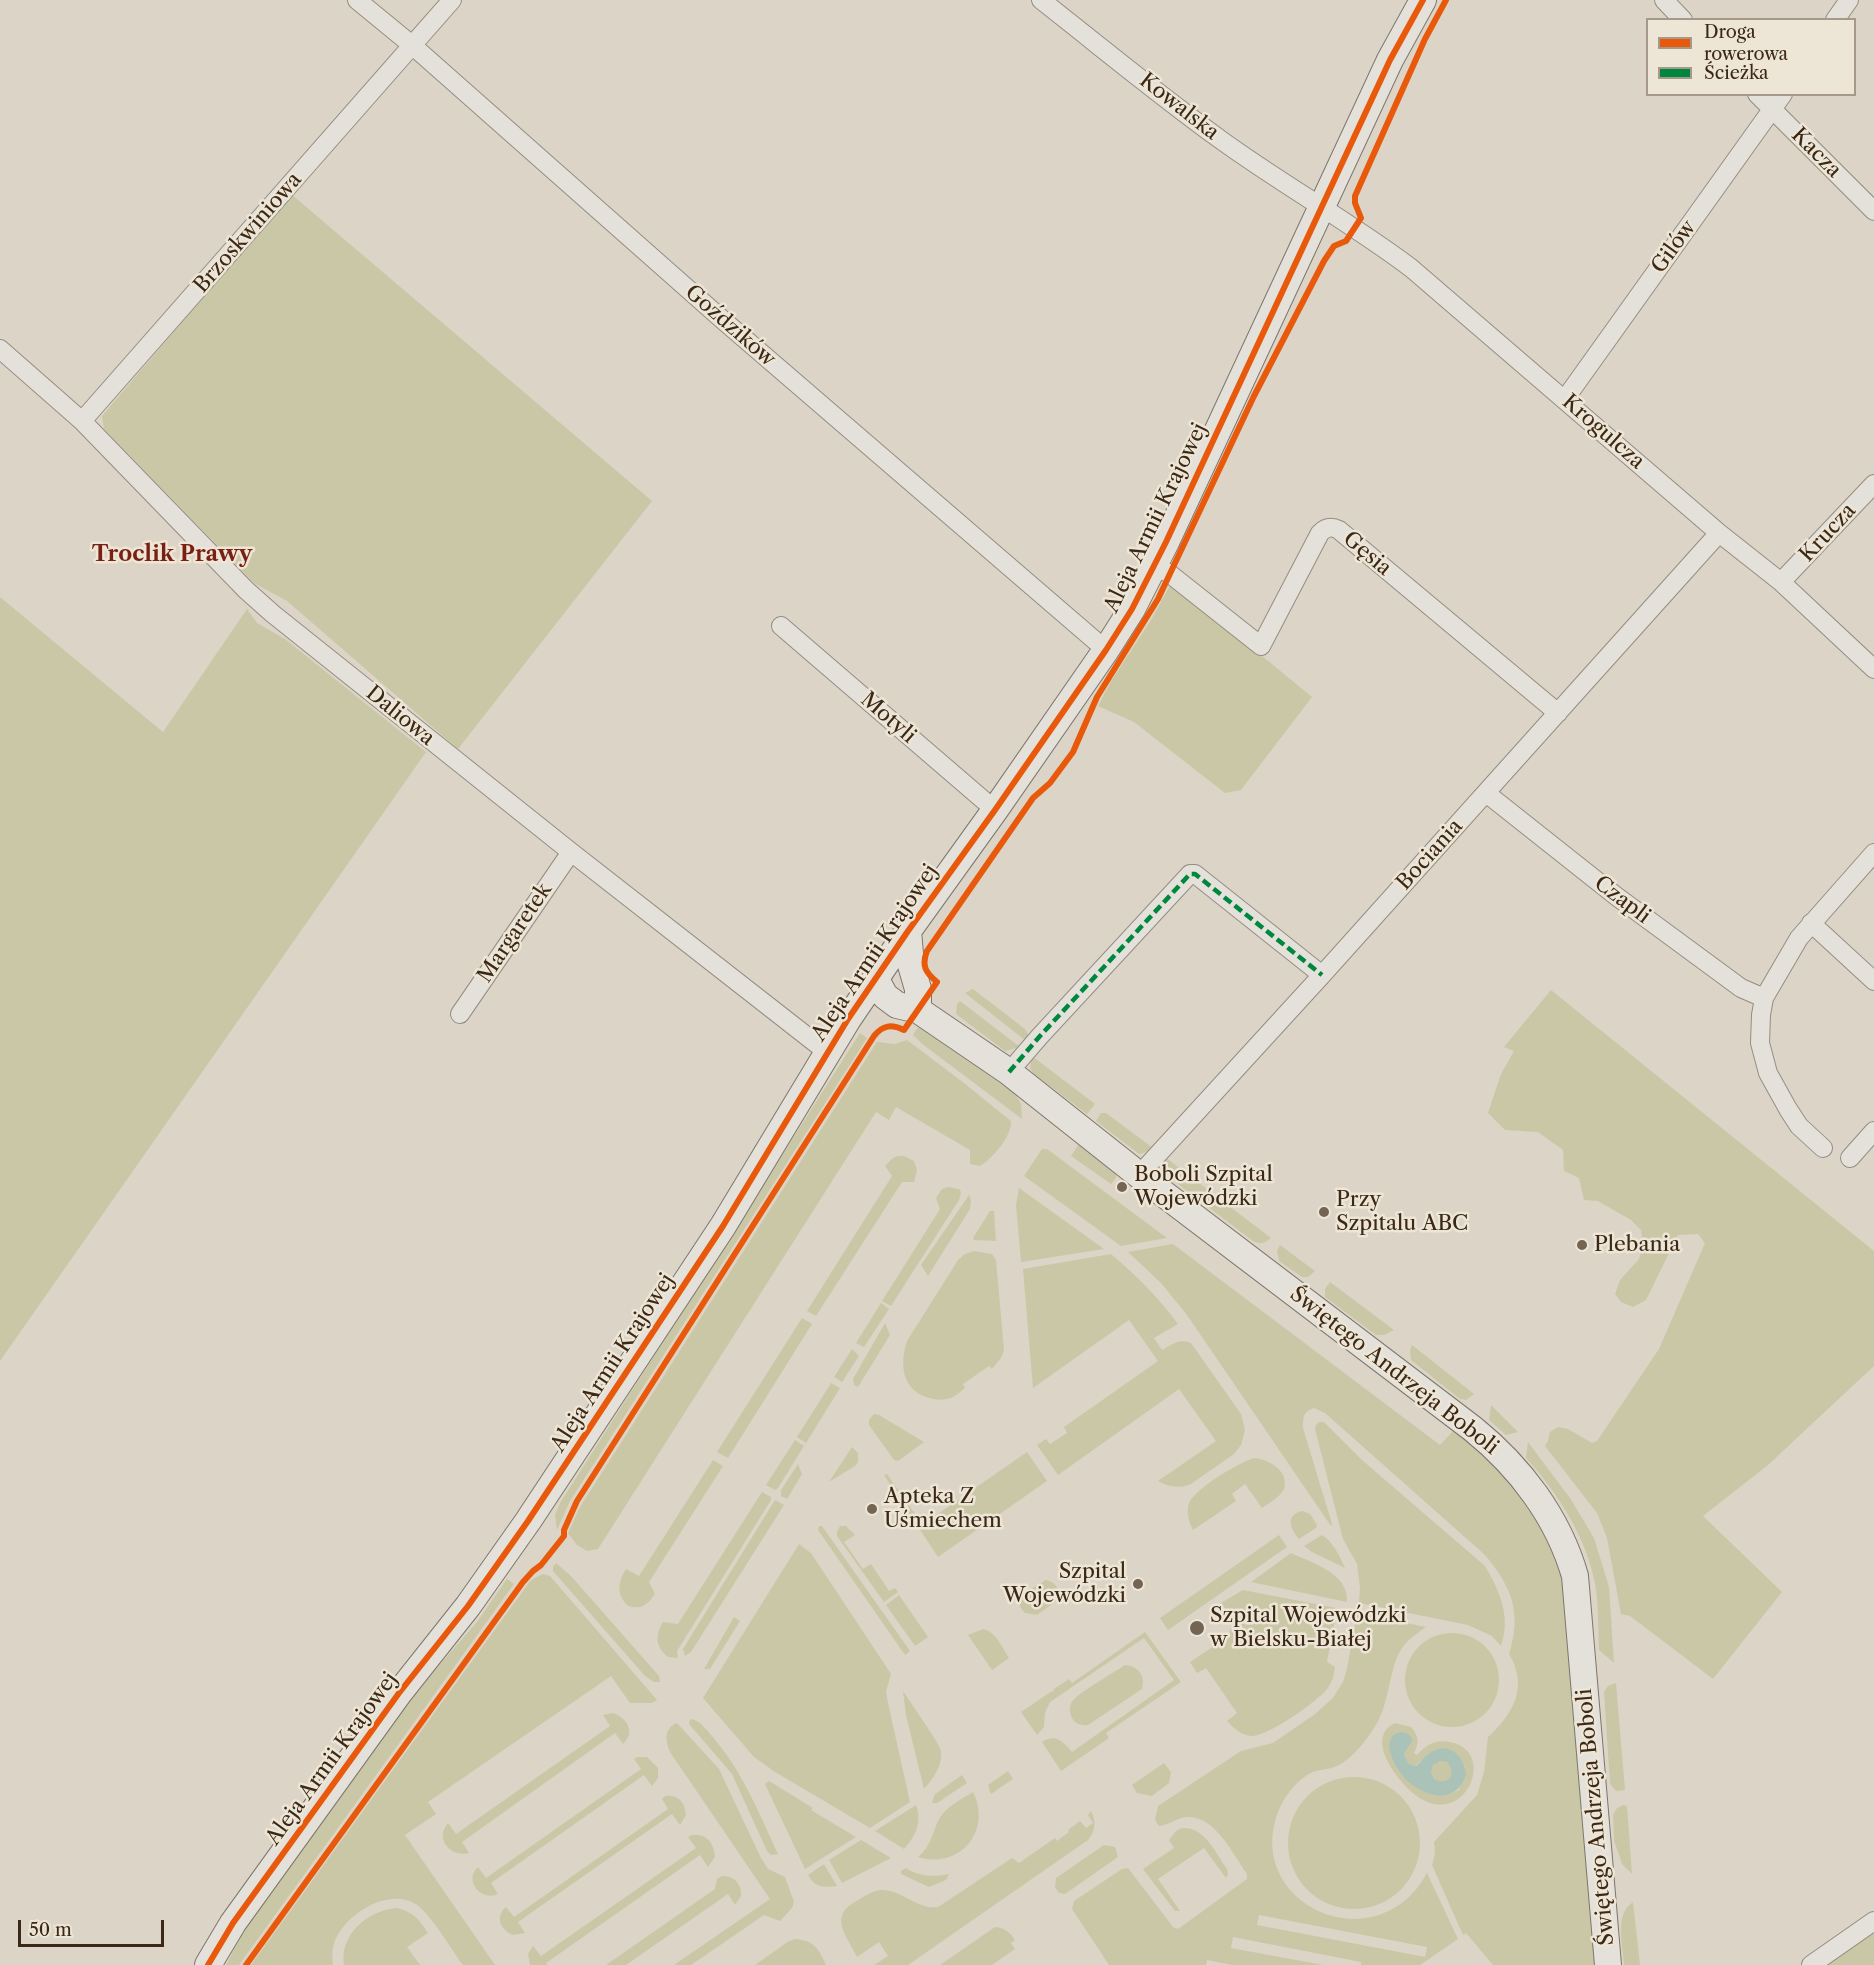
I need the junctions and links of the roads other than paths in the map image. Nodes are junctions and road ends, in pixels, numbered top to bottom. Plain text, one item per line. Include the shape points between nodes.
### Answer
1 (357, 0) edge
2 (452, 0) edge
3 (1041, 0) edge
4 (1423, 0) edge
5 (1664, 0) edge
6 (1849, 0) edge
7 (1681, 18) edge
8 (1836, 18) edge
9 (413, 46) junction
10 (1759, 96) edge
11 (1782, 96) edge
12 (1772, 110) junction
13 (1322, 208) junction
14 (1874, 210) edge
15 (0, 349) edge
16 (1565, 399) junction
17 (82, 421) junction
18 (1874, 484) edge
19 (1719, 532) junction
20 (1155, 566) junction
21 (1781, 582) junction
22 (781, 626) dead end
23 (1106, 650) junction
24 (1874, 669) edge
25 (1558, 713) junction
26 (1486, 793) junction
27 (995, 810) junction
28 (571, 852) junction
29 (1874, 854) edge
30 (1811, 923) junction
31 (908, 931) junction
32 (1322, 975) junction
33 (876, 978) junction
34 (1874, 981) edge
35 (1764, 998) junction
36 (918, 1010) junction
37 (460, 1014) dead end
38 (827, 1052) junction
39 (1009, 1072) junction
40 (1874, 1131) edge
41 (1823, 1148) dead end
42 (1850, 1158) dead end
43 (1139, 1175) junction
44 (1874, 1921) edge
45 (208, 1965) edge
46 (1608, 1965) edge
47 (1810, 1965) edge

1 - 9 street, Goździków
2 - 9 street, Brzoskwiniowa
3 - 13 street, Kowalska via 1221,140
4 - 13 street, Aleja Armii Krajowej via 1390,60
5 - 7 street
6 - 8 street
9 - 17 street, Brzoskwiniowa
9 - 23 street, Goździków via 715,314
10 - 12 street, Kacza
11 - 12 street, Gilów
12 - 14 street, Kacza
12 - 16 street, Gilów
13 - 16 street, Krogulcza via 1411,268
13 - 20 street, Aleja Armii Krajowej
15 - 17 street, Daliowa
16 - 19 street, Krogulcza
17 - 28 street, Daliowa via 273,614
18 - 21 street, Krucza
19 - 21 street, Krogulcza
19 - 25 street, Bociania
20 - 23 street, Aleja Armii Krajowej
20 - 25 street, Gęsia via 1261,646 1320,532 1333,527
21 - 24 street, Krogulcza
22 - 27 street, Motyli
23 - 27 street, Aleja Armii Krajowej
25 - 26 street, Bociania
26 - 32 street, Bociania
26 - 35 street, Czapli via 1616,896 1741,988
27 - 31 street, Aleja Armii Krajowej
28 - 37 street, Margaretek
28 - 38 street, Daliowa
29 - 30 street
30 - 34 street
30 - 35 street
31 - 33 street, Aleja Armii Krajowej
31 - 36 street
32 - 39 street via 1195,874 1190,874
32 - 43 street, Bociania
33 - 36 street, Świętego Andrzeja Boboli via 898,986 911,996
33 - 38 street, Aleja Armii Krajowej
35 - 41 street via 1759,1029 1768,1073 1799,1126
36 - 39 street, Świętego Andrzeja Boboli
38 - 45 street, Aleja Armii Krajowej via 723,1226 528,1521 233,1923
39 - 43 street, Świętego Andrzeja Boboli
40 - 42 street
43 - 46 street, Świętego Andrzeja Boboli via 1492,1444 1520,1473 1548,1512 1570,1560 1577,1591
44 - 47 street

